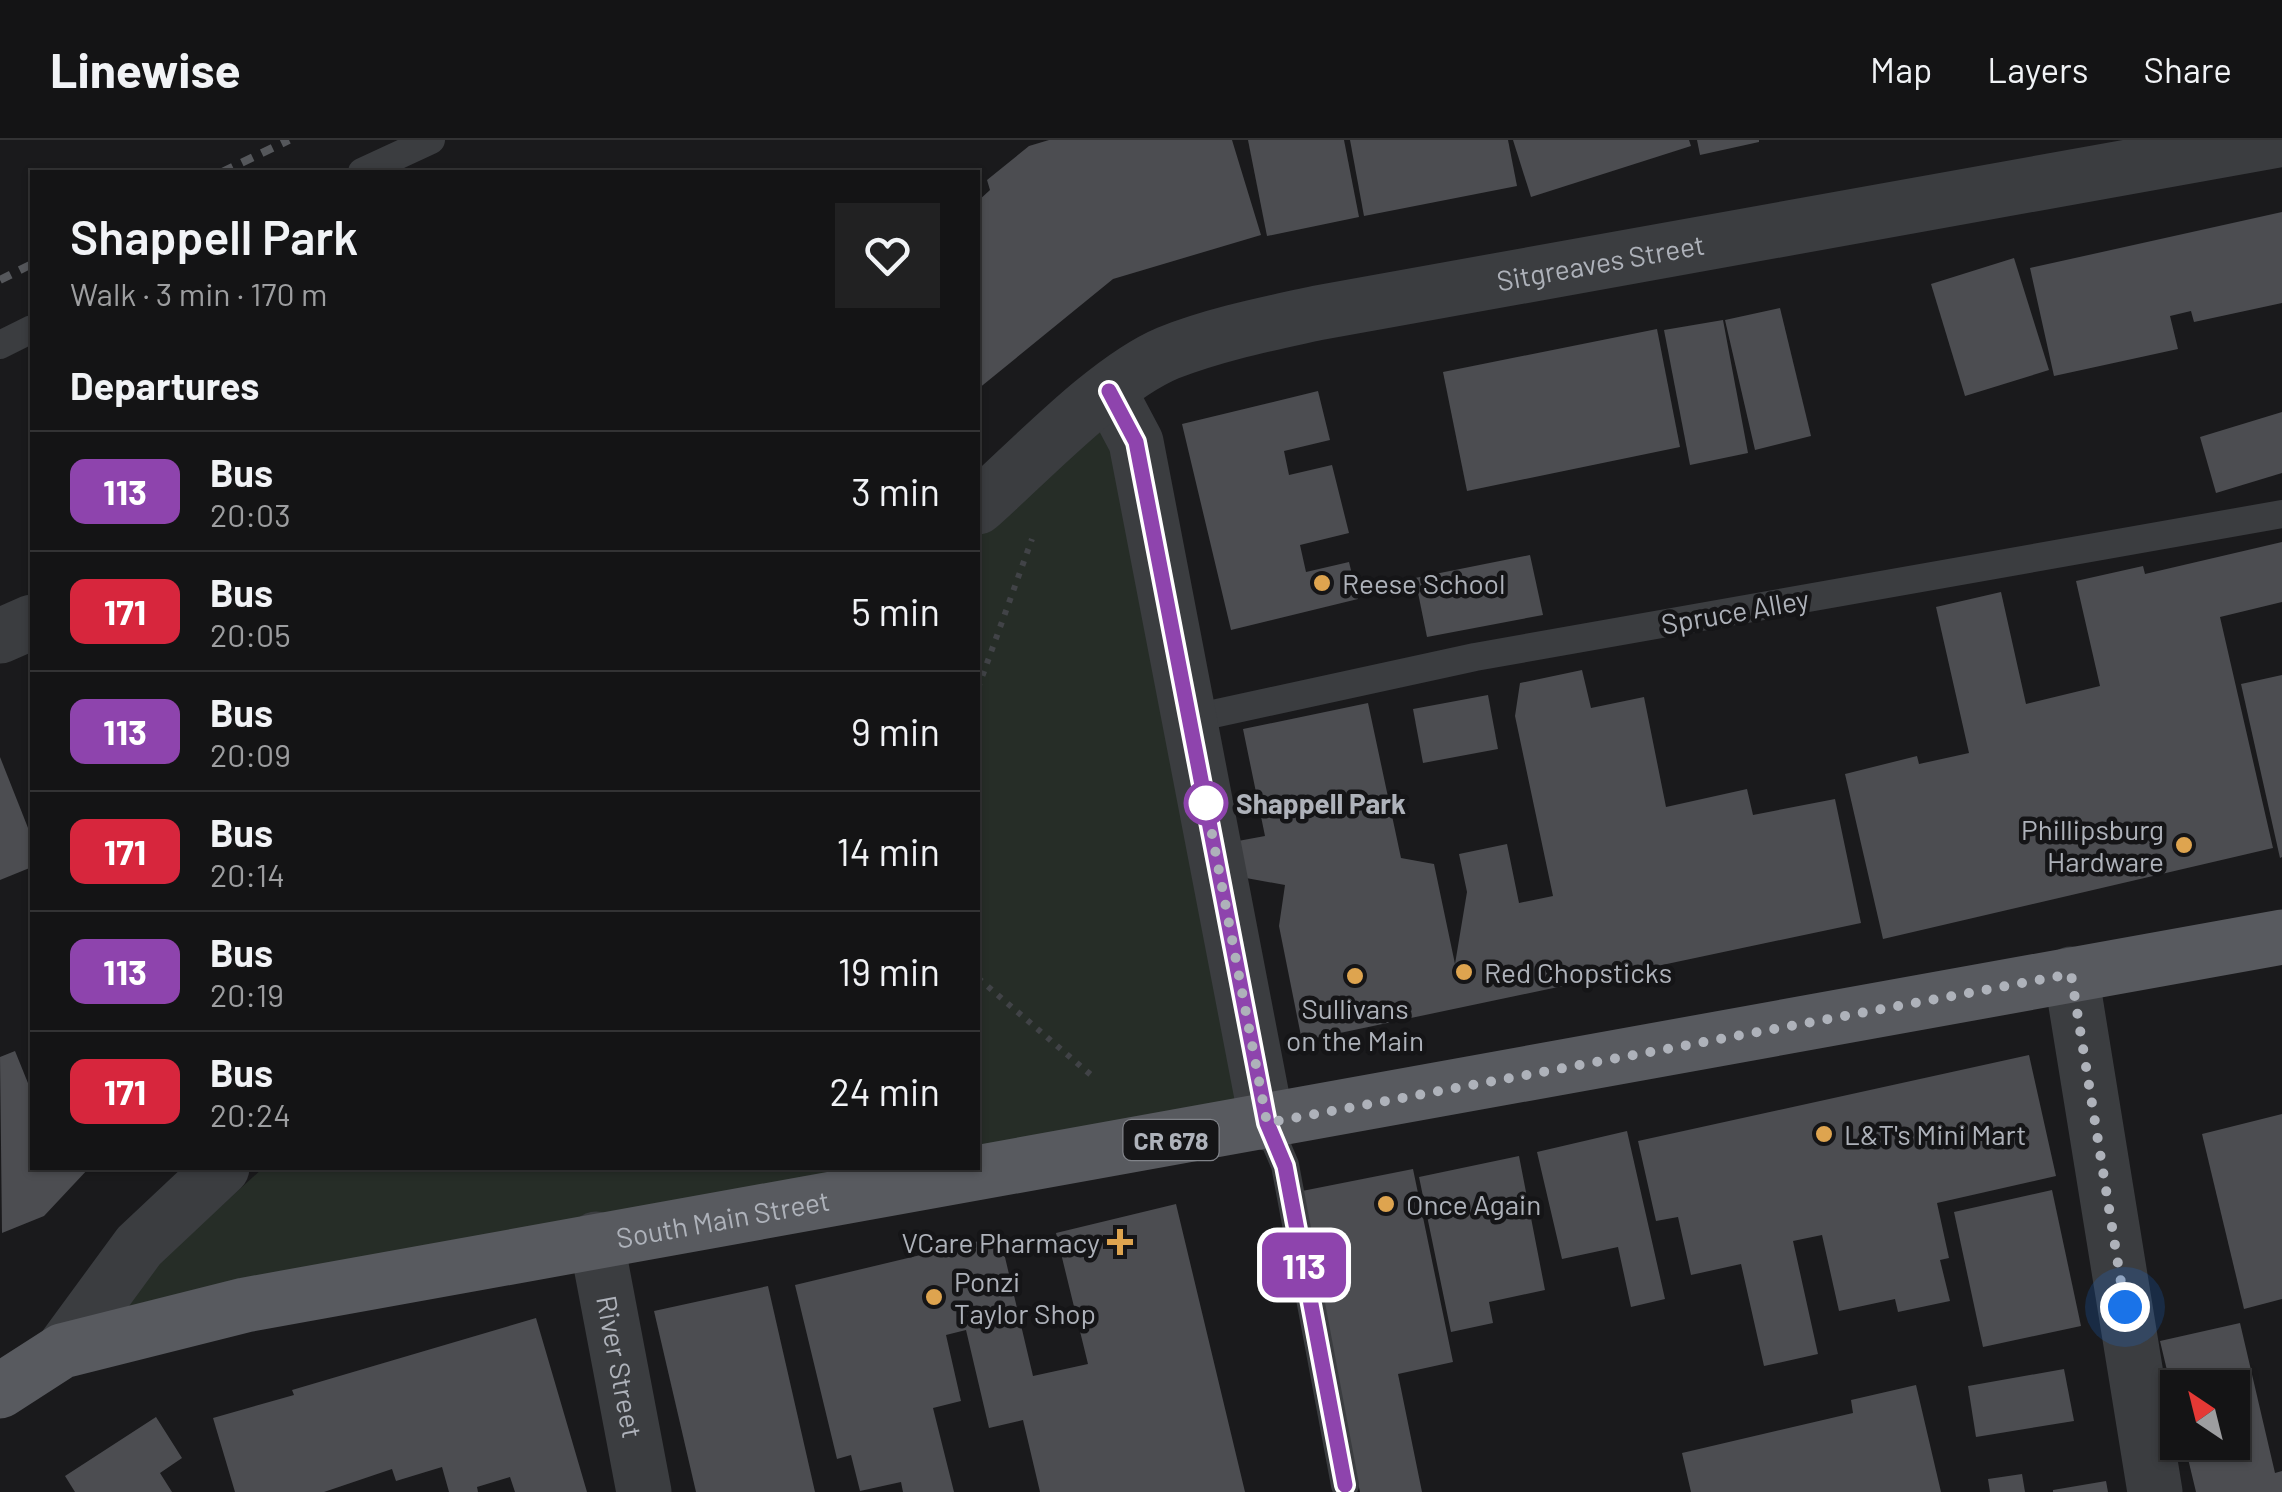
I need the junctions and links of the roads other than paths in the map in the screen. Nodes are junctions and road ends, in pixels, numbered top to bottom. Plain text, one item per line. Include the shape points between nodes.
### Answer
1 (430, 140) edge
2 (2278, 140) edge
3 (366, 170) edge
4 (30, 330) edge
5 (0, 345) edge
6 (1109, 391) junction
7 (980, 506) edge
8 (2282, 514) edge
9 (30, 623) edge
10 (0, 636) edge
11 (1190, 719) junction
12 (2282, 937) edge
13 (2071, 974) junction
14 (1267, 1123) junction
15 (220, 1170) edge
16 (596, 1239) junction
17 (62, 1351) junction
18 (0, 1391) edge
19 (1345, 1485) dead end
20 (644, 1492) edge
21 (2155, 1492) edge

1 - 3 lane
2 - 6 street, Sitgreaves Street via 1316,313 1165,354
4 - 5 lane
6 - 7 street, Sitgreaves Street
6 - 11 street via 1136,442
8 - 11 lane, Spruce Alley via 1475,657
9 - 10 street
11 - 14 street
12 - 13 main road, South Main Street / CR 678
13 - 14 main road, South Main Street / CR 678
13 - 21 street
14 - 16 main road, South Main Street / CR 678
14 - 19 lane via 1285,1166
15 - 17 street via 139,1246
16 - 17 main road, South Main Street / CR 678 via 245,1305
16 - 20 street, River Street
17 - 18 main road, South Main Street

